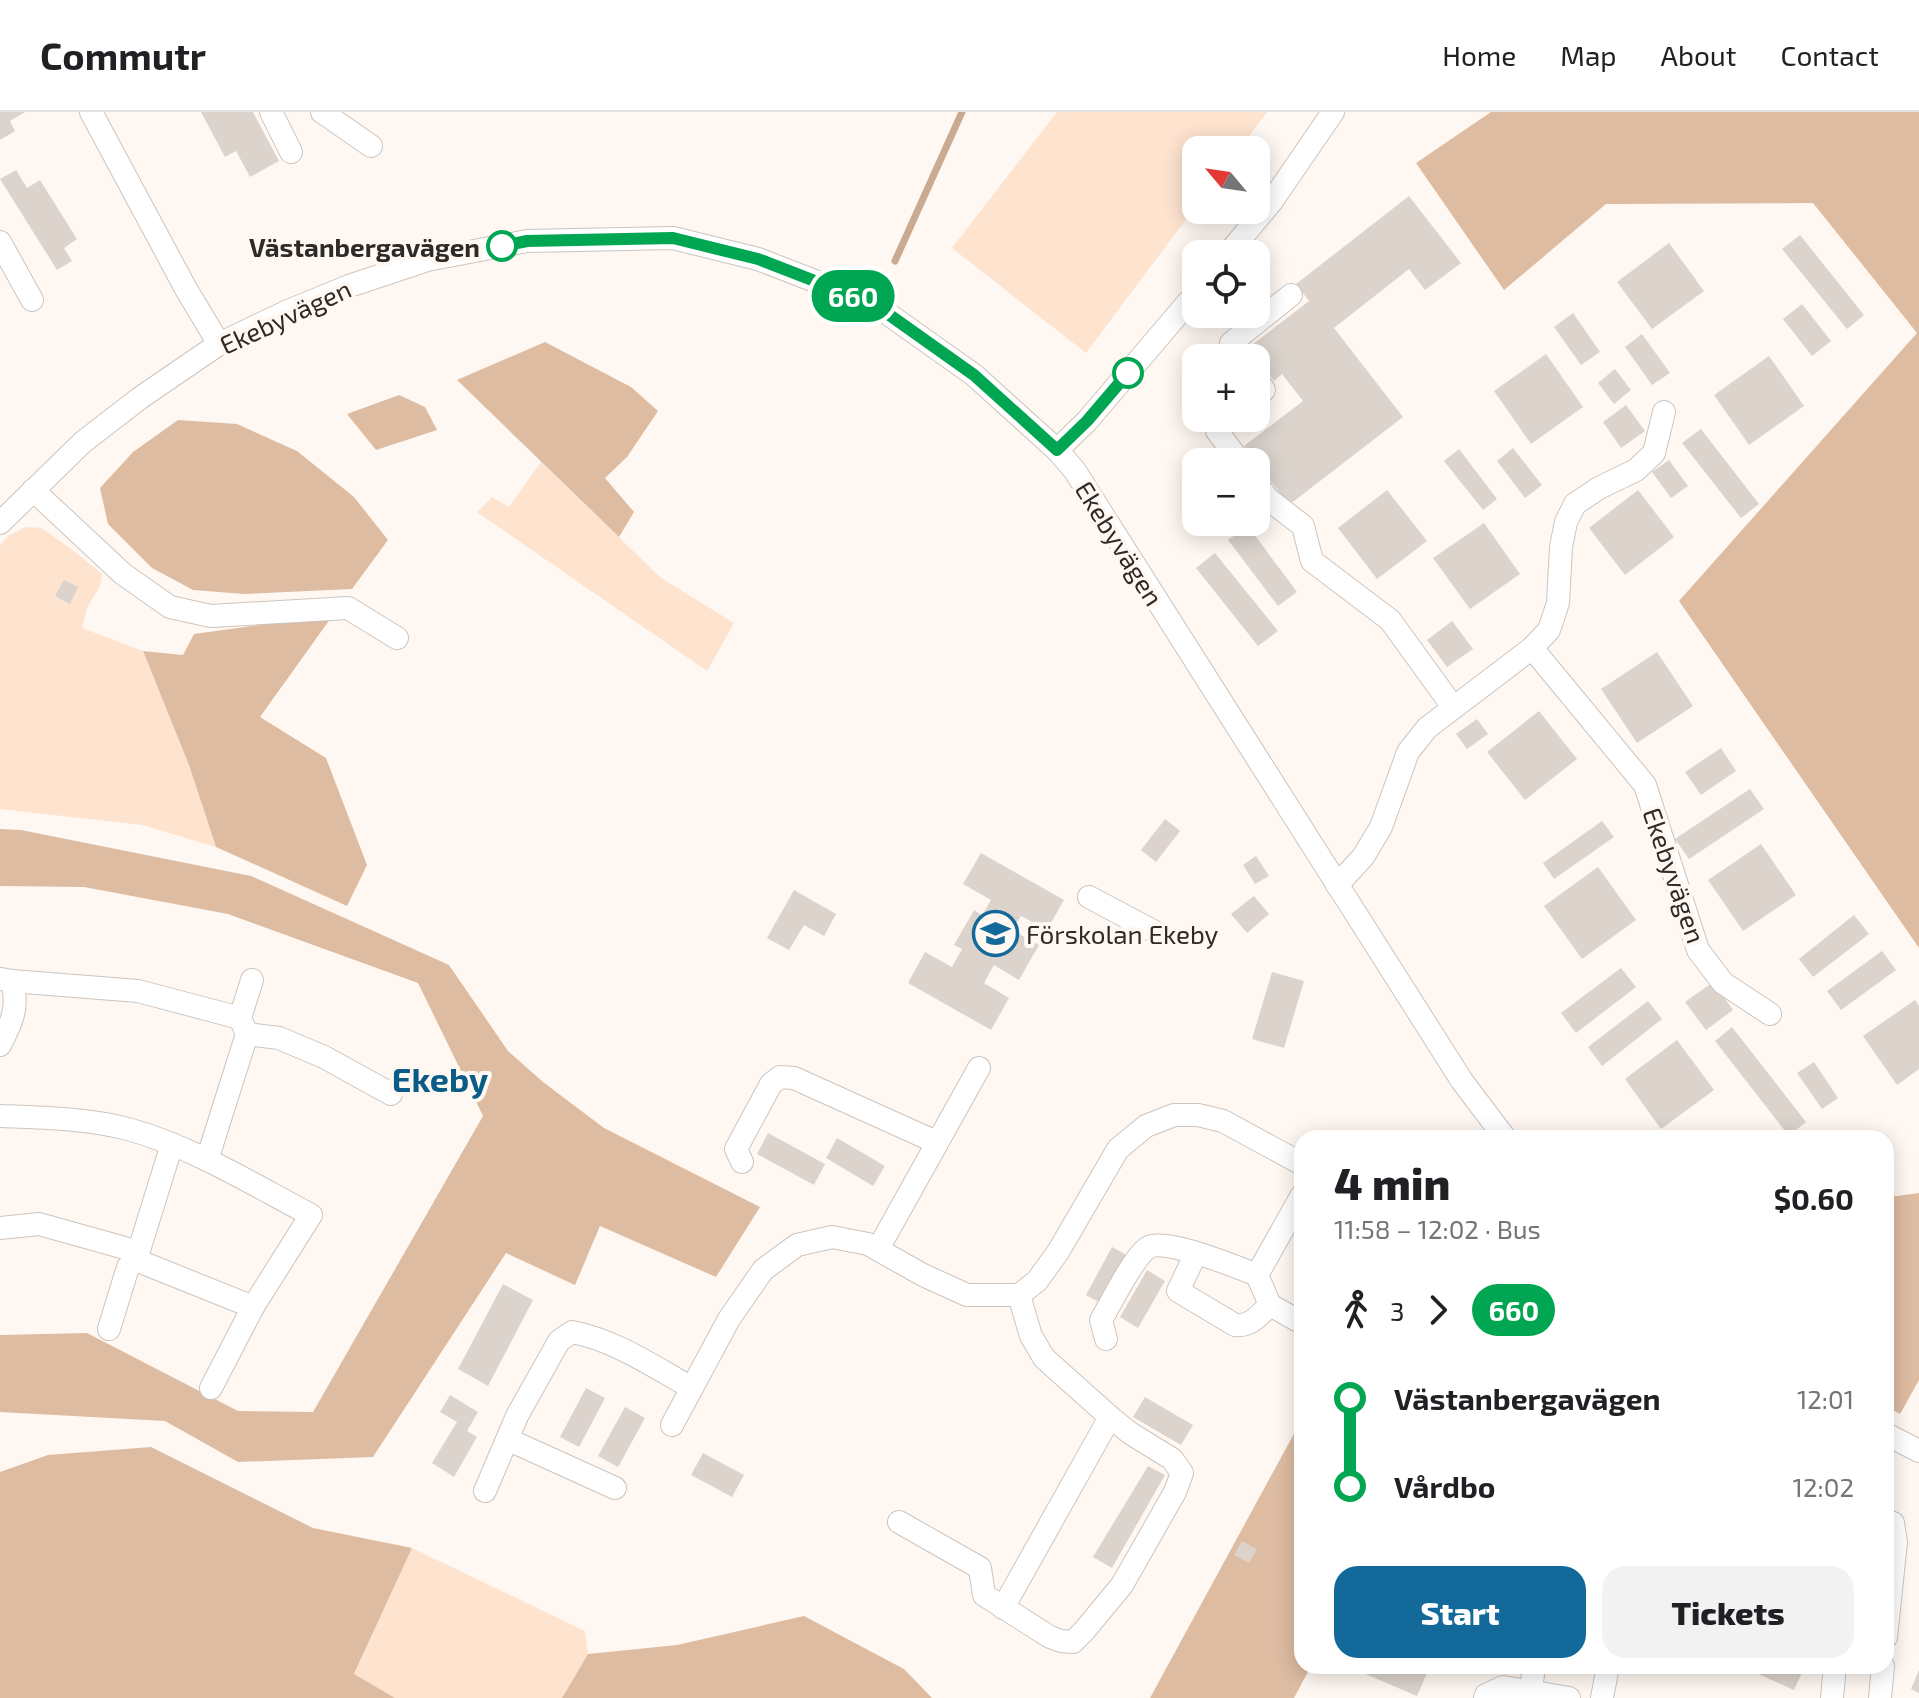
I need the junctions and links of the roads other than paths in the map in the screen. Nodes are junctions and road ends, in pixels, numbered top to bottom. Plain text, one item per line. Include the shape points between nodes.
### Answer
1 (91, 112) edge
2 (271, 112) edge
3 (322, 112) edge
4 (1333, 112) edge
5 (371, 146) dead end
6 (291, 152) dead end
7 (1240, 240) edge
8 (0, 242) edge
9 (1291, 295) dead end
10 (32, 300) dead end
11 (1182, 309) edge
12 (219, 344) junction
13 (1232, 344) edge
14 (1664, 412) dead end
15 (1057, 450) junction
16 (33, 490) junction
17 (1270, 501) edge
18 (0, 523) edge
19 (397, 638) dead end
20 (1532, 648) junction
21 (1453, 707) junction
22 (1337, 885) junction
23 (1089, 897) dead end
24 (1153, 931) dead end
25 (6, 980) edge
26 (252, 980) dead end
27 (1770, 1014) dead end
28 (244, 1026) junction
29 (0, 1045) edge
30 (979, 1068) dead end
31 (391, 1094) dead end
32 (0, 1116) edge
33 (1499, 1130) edge
34 (936, 1142) junction
35 (172, 1144) junction
36 (207, 1160) junction
37 (1294, 1160) edge
38 (742, 1162) dead end
39 (1294, 1209) edge
40 (0, 1228) edge
41 (878, 1249) junction
42 (1196, 1253) junction
43 (138, 1256) junction
44 (1257, 1275) junction
45 (1019, 1295) junction
46 (1270, 1305) junction
47 (253, 1307) junction
48 (1294, 1318) edge
49 (109, 1329) dead end
50 (1106, 1339) dead end
51 (211, 1388) dead end
52 (692, 1388) junction
53 (1110, 1417) junction
54 (672, 1425) dead end
55 (1894, 1438) edge
56 (509, 1440) junction
57 (1919, 1451) edge
58 (615, 1488) dead end
59 (485, 1491) dead end
60 (899, 1522) dead end
61 (1894, 1529) edge
62 (1894, 1561) edge
63 (1003, 1608) junction
64 (1533, 1674) edge
65 (1606, 1674) edge
66 (1834, 1674) edge
67 (1882, 1674) edge
68 (1531, 1691) junction
69 (1485, 1698) edge
70 (1569, 1698) edge
71 (1602, 1698) edge
72 (1832, 1698) edge
73 (1880, 1698) edge

1 - 12 street
2 - 6 street
3 - 5 street
4 - 7 street
8 - 10 street
9 - 13 street
11 - 15 street
12 - 15 street, Ekebyvägen via 349,286 427,260 527,241 673,238 758,259 874,304 974,375
12 - 16 street, Ekebyvägen via 83,442
14 - 20 street via 1654,453 1636,470 1575,504 1561,547 1558,603 1549,630
15 - 22 street, Ekebyvägen
16 - 18 street, Ekebyvägen
16 - 19 street via 123,574 170,607 211,616 348,608
17 - 21 street via 1303,526 1312,561 1390,620
20 - 21 street
20 - 27 street, Ekebyvägen via 1645,785 1698,950 1723,983
21 - 22 street via 1408,752 1381,827
22 - 33 street, Ekebyvägen
23 - 24 street
25 - 28 street via 138,991
25 - 29 street via 17,998
26 - 28 street
28 - 31 street via 324,1057
28 - 36 street
30 - 34 street
32 - 35 street via 74,1119
34 - 38 street via 794,1078 780,1077 771,1084 736,1149
34 - 41 street
35 - 36 street
35 - 43 street
36 - 47 street via 311,1215
37 - 45 street via 1223,1121 1198,1115 1174,1115 1146,1126 1118,1149 1058,1252
39 - 44 street
40 - 43 street via 39,1224
41 - 45 street via 967,1295
41 - 52 street via 832,1237 797,1245 763,1270
42 - 44 street
42 - 46 street via 1178,1291 1235,1325 1253,1322
42 - 50 street via 1160,1244 1143,1252 1101,1320
43 - 47 street
43 - 49 street via 128,1267
44 - 46 street
45 - 53 street via 1044,1358
46 - 48 street
47 - 51 street
52 - 54 street
52 - 56 street via 630,1354 572,1332 559,1341
53 - 63 street
53 - 63 street via 1172,1459 1182,1473 1175,1492 1122,1585 1073,1642 1050,1637
55 - 57 street
56 - 58 street
56 - 59 street
60 - 63 street via 980,1568 984,1595
61 - 62 street
64 - 68 street
65 - 71 street
66 - 72 street
67 - 73 street
68 - 69 street via 1503,1687
68 - 70 street

